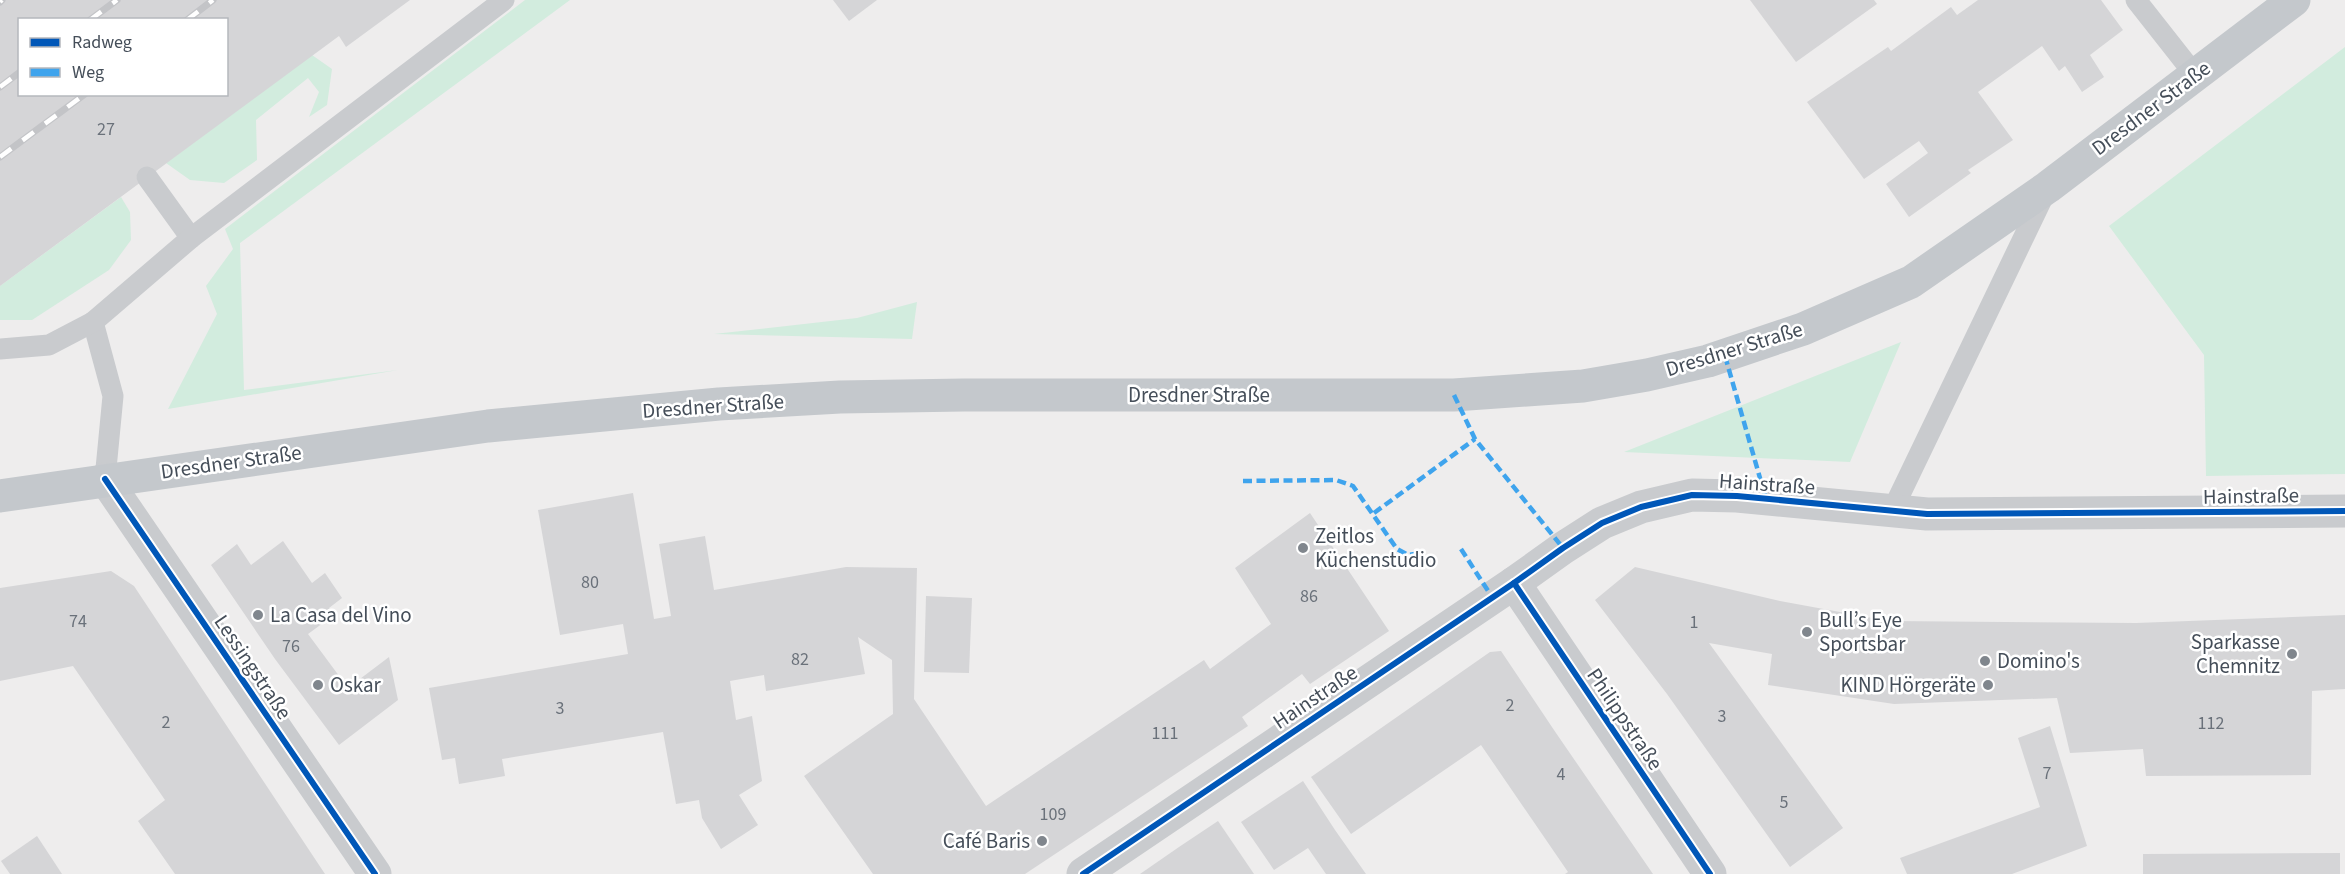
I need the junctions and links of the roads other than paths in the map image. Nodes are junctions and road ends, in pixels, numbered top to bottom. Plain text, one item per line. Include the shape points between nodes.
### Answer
1 (504, 0) edge
2 (2136, 0) edge
3 (2294, 0) edge
4 (2195, 75) junction
5 (147, 177) dead end
6 (2048, 187) junction
7 (191, 238) junction
8 (93, 322) junction
9 (0, 349) edge
10 (105, 479) junction
11 (0, 495) edge
12 (1892, 511) junction
13 (2345, 511) edge
14 (1514, 583) junction
15 (375, 874) edge
16 (1083, 874) edge
17 (1710, 874) edge

1 - 7 lane
2 - 4 lane
3 - 4 main road, Dresdner Straße
4 - 6 main road, Dresdner Straße
5 - 7 lane
6 - 10 main road, Dresdner Straße via 1911,282 1803,329 1708,362 1583,386 1454,395 964,395 718,404 488,426
6 - 12 lane
7 - 8 lane
8 - 9 lane via 49,345
8 - 10 lane via 114,396
10 - 11 main road, Dresdner Straße
10 - 15 street, Lessingstraße
12 - 13 street, Hainstraße
12 - 14 street, Hainstraße via 1737,496 1692,495 1664,500 1602,524
14 - 16 street, Hainstraße
14 - 17 street, Philippstraße

